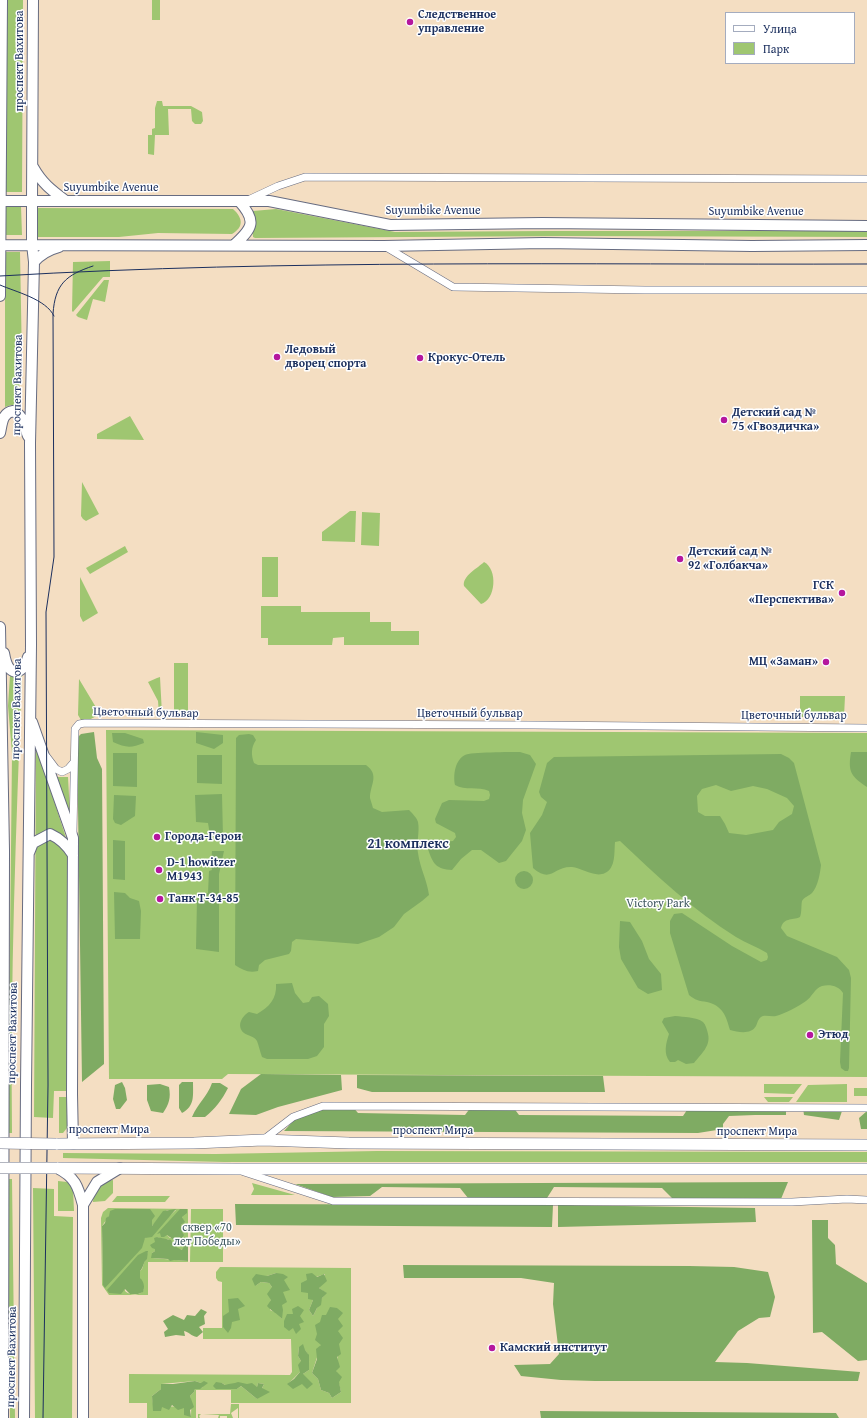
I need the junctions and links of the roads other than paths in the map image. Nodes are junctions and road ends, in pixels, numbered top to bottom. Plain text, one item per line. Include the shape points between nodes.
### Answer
1 (2, 0) edge
2 (33, 0) edge
3 (1, 90) edge
4 (32, 166) junction
5 (1, 167) edge
6 (867, 179) edge
7 (1, 201) edge
8 (66, 201) junction
9 (242, 201) junction
10 (32, 202) junction
11 (867, 226) edge
12 (32, 244) junction
13 (234, 244) junction
14 (0, 245) edge
15 (67, 245) junction
16 (867, 245) edge
17 (384, 246) junction
18 (34, 262) junction
19 (0, 263) edge
20 (867, 290) edge
21 (0, 296) edge
22 (0, 434) edge
23 (30, 443) junction
24 (0, 627) edge
25 (0, 642) edge
26 (31, 645) junction
27 (30, 714) junction
28 (867, 728) edge
29 (1, 741) edge
30 (43, 752) junction
31 (74, 762) junction
32 (73, 838) junction
33 (2, 847) edge
34 (28, 854) junction
35 (73, 855) junction
36 (867, 1108) edge
37 (264, 1140) junction
38 (0, 1143) edge
39 (73, 1144) junction
40 (867, 1145) edge
41 (0, 1168) edge
42 (57, 1168) junction
43 (120, 1168) junction
44 (236, 1169) junction
45 (867, 1170) edge
46 (867, 1200) edge
47 (83, 1205) junction
48 (3, 1418) edge
49 (24, 1418) edge
50 (83, 1418) edge

1 - 3 main road, проспект Вахитова
2 - 4 main road, проспект Вахитова
3 - 5 main road, проспект Вахитова
4 - 8 main road via 46,186
4 - 10 main road, проспект Вахитова
5 - 7 main road, проспект Вахитова
6 - 9 street via 305,177
7 - 10 main road, Suyumbike Avenue
7 - 14 main road, проспект Вахитова
8 - 9 main road, Suyumbike Avenue
8 - 10 main road, Suyumbike Avenue
9 - 11 main road, Suyumbike Avenue via 269,202 390,225 550,223
9 - 13 main road via 250,216 251,225 246,235
10 - 12 main road, проспект Вахитова
12 - 14 main road
12 - 15 main road
12 - 18 main road, проспект Вахитова
13 - 15 main road
13 - 17 main road
14 - 19 main road, проспект Вахитова
15 - 18 main road via 50,249
16 - 17 main road via 543,243
17 - 20 street via 453,287
18 - 23 main road, проспект Вахитова
19 - 21 main road, проспект Вахитова
22 - 23 main road via 6,413 15,411 22,417
23 - 26 main road, проспект Вахитова
24 - 25 main road, проспект Вахитова
25 - 26 main road via 6,663 16,672 26,665
25 - 29 main road, проспект Вахитова
26 - 27 main road, проспект Вахитова
27 - 30 main road
27 - 34 main road, проспект Вахитова
28 - 31 street, Цветочный бульвар via 85,723 79,724 75,729
29 - 33 main road, проспект Вахитова
30 - 31 street via 56,769 62,772
30 - 32 main road
31 - 32 street
32 - 35 main road
33 - 48 main road, проспект Вахитова
34 - 35 main road via 33,843 50,834 66,844
34 - 49 main road, проспект Вахитова
35 - 39 main road
36 - 37 street via 324,1106 293,1117
37 - 39 main road, проспект Мира
37 - 40 main road, проспект Мира via 349,1143
38 - 39 main road, проспект Мира, bridge
41 - 42 main road, bridge
42 - 43 main road
42 - 47 main road via 75,1181
43 - 44 main road
43 - 47 main road via 97,1182
44 - 45 main road
44 - 46 street via 333,1201
47 - 50 main road

